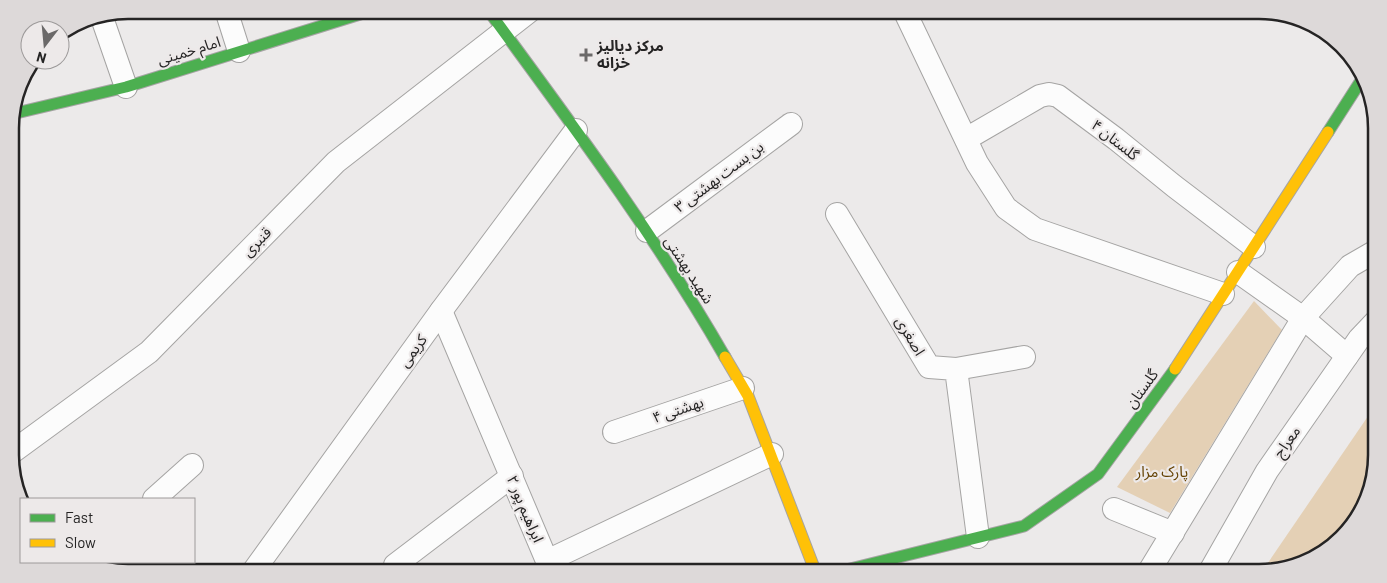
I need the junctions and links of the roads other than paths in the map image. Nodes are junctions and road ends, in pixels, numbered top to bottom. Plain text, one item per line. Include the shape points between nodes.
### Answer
1 (229, 19) edge
2 (344, 19) edge
3 (494, 19) edge
4 (519, 19) edge
5 (908, 19) edge
6 (103, 22) edge
7 (503, 31) junction
8 (239, 52) junction
9 (1359, 84) edge
10 (126, 86) junction
11 (20, 112) edge
12 (790, 124) dead end
13 (576, 130) junction
14 (966, 139) junction
15 (837, 214) dead end
16 (647, 231) junction
17 (1254, 247) junction
18 (1368, 256) edge
19 (1238, 272) junction
20 (1223, 294) junction
21 (441, 311) junction
22 (1303, 318) junction
23 (1368, 331) edge
24 (1347, 356) junction
25 (1024, 357) dead end
26 (956, 369) junction
27 (743, 388) junction
28 (614, 432) dead end
29 (19, 447) edge
30 (772, 454) junction
31 (192, 465) dead end
32 (512, 476) junction
33 (155, 498) edge
34 (1114, 509) dead end
35 (1173, 533) junction
36 (978, 537) junction
37 (258, 564) edge
38 (396, 564) edge
39 (813, 564) edge
40 (870, 564) edge
41 (1154, 564) edge
42 (1214, 564) edge

1 - 8 street
2 - 8 street, امام خمینی
3 - 7 street, شهید بهشتی
4 - 7 street, قنبری
5 - 14 street
6 - 10 street
7 - 13 street, شهید بهشتی
7 - 29 street, قنبری via 336,162 149,352
8 - 10 street, امام خمینی
9 - 17 street, گلستان
10 - 11 street, امام خمینی
12 - 16 street, بن بست بهشتی ۳
13 - 16 street, شهید بهشتی
13 - 21 street, کریمی
14 - 17 street, گلستان ۴ via 1040,96 1058,96
14 - 20 street via 977,163 1006,208 1035,229
15 - 26 street, اصغری via 929,367
16 - 27 street, شهید بهشتی
17 - 19 street, گلستان
18 - 22 street via 1350,266
19 - 20 street, گلستان
19 - 22 street
20 - 36 street, گلستان via 1171,375 1098,474 1024,526
21 - 32 street, ابراهیم پور ۲
21 - 37 street, کریمی
22 - 24 street
22 - 35 street
23 - 24 street, معراج
24 - 42 street, معراج via 1267,471
25 - 26 street
26 - 36 street
27 - 28 street, بهشتی ۴
27 - 30 street, شهید بهشتی
30 - 32 street, ابراهیم پور ۲ via 547,561
30 - 39 street, شهید بهشتی
31 - 33 street
32 - 38 street
34 - 35 street
35 - 41 street
36 - 40 street, گلستان

